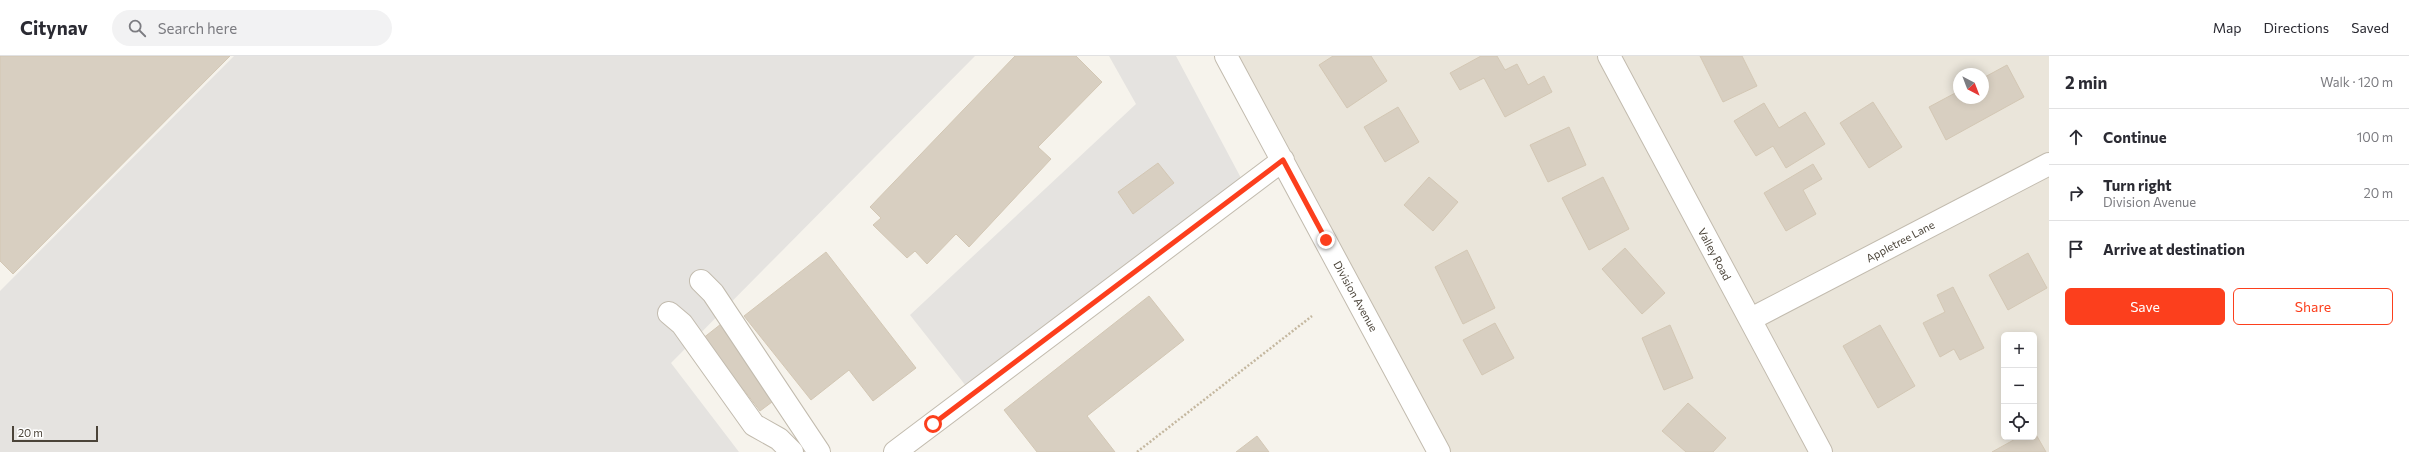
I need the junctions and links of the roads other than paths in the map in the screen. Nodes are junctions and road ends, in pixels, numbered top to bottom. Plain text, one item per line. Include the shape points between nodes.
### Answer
1 (1226, 56) edge
2 (1609, 56) edge
3 (1283, 160) junction
4 (2049, 164) edge
5 (701, 281) dead end
6 (669, 312) dead end
7 (1751, 319) junction
8 (792, 452) edge
9 (819, 452) edge
10 (895, 452) edge
11 (1439, 452) edge
12 (1821, 452) edge

1 - 3 street, Division Avenue
2 - 7 street, Valley Road
3 - 10 street
3 - 11 street, Division Avenue
4 - 7 street, Appletree Lane
5 - 9 street via 713,293
6 - 8 street via 682,324 754,425 779,439
7 - 12 street, Valley Road

